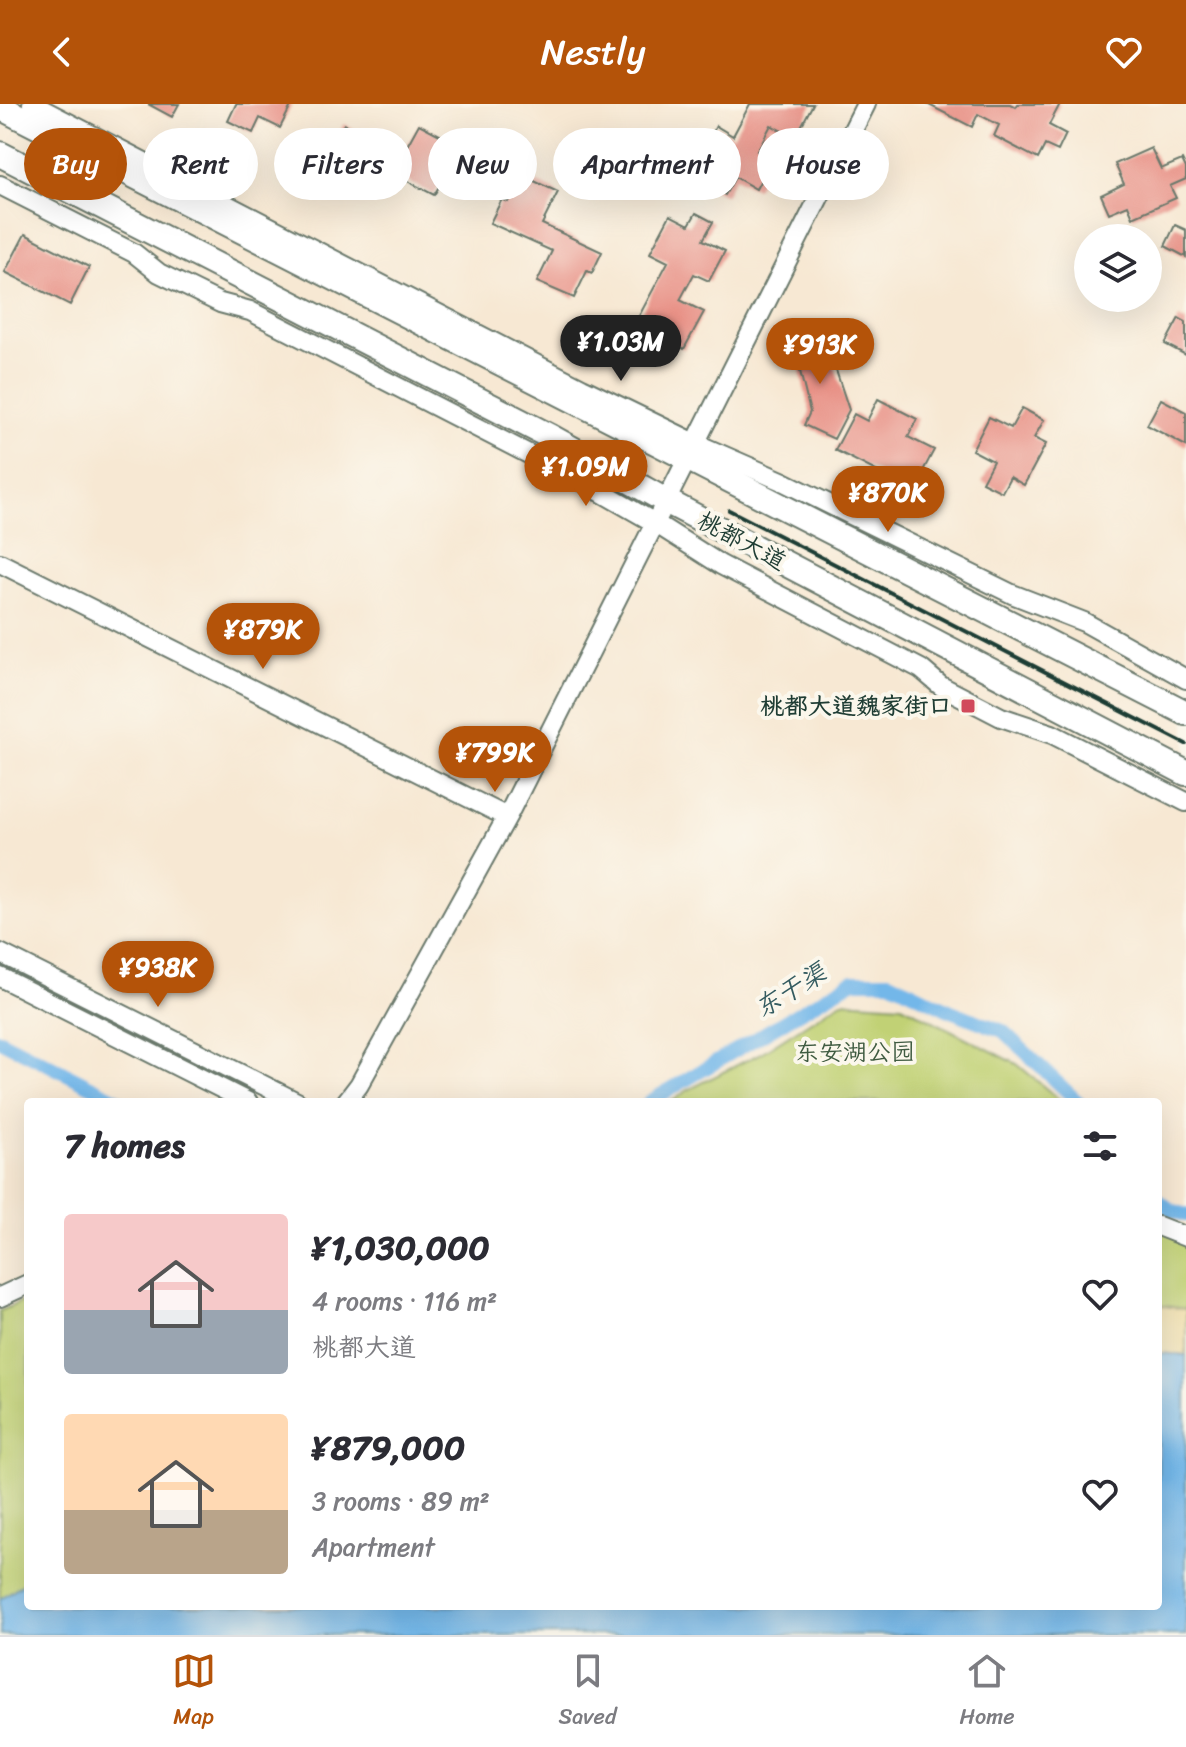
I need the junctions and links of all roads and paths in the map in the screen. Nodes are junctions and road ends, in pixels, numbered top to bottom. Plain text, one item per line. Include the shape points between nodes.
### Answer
1 (32, 104) edge
2 (866, 104) edge
3 (0, 107) edge
4 (0, 154) edge
5 (0, 185) edge
6 (692, 451) junction
7 (660, 512) junction
8 (0, 563) edge
9 (1186, 679) edge
10 (1186, 713) edge
11 (1186, 773) edge
12 (1186, 802) edge
13 (507, 817) junction
14 (0, 953) edge
15 (0, 977) edge
16 (240, 1098) edge
17 (289, 1098) edge
18 (349, 1098) edge
19 (1162, 1228) edge
20 (1186, 1237) edge
21 (24, 1286) edge
22 (0, 1297) edge

1 - 6 street
2 - 6 street
3 - 6 main road, 桃都大道
4 - 7 main road, 桃都大道 via 551,437
5 - 7 street via 134,253 159,273 220,303 250,311 585,483
6 - 7 street
6 - 9 street via 784,482 1012,594 1084,622
6 - 10 main road, 桃都大道
7 - 11 main road, 桃都大道
7 - 12 street via 721,565 921,669 941,686 1001,717 1052,734
7 - 13 street
8 - 13 street
13 - 18 street
14 - 17 street
15 - 16 street
19 - 20 street
21 - 22 street

